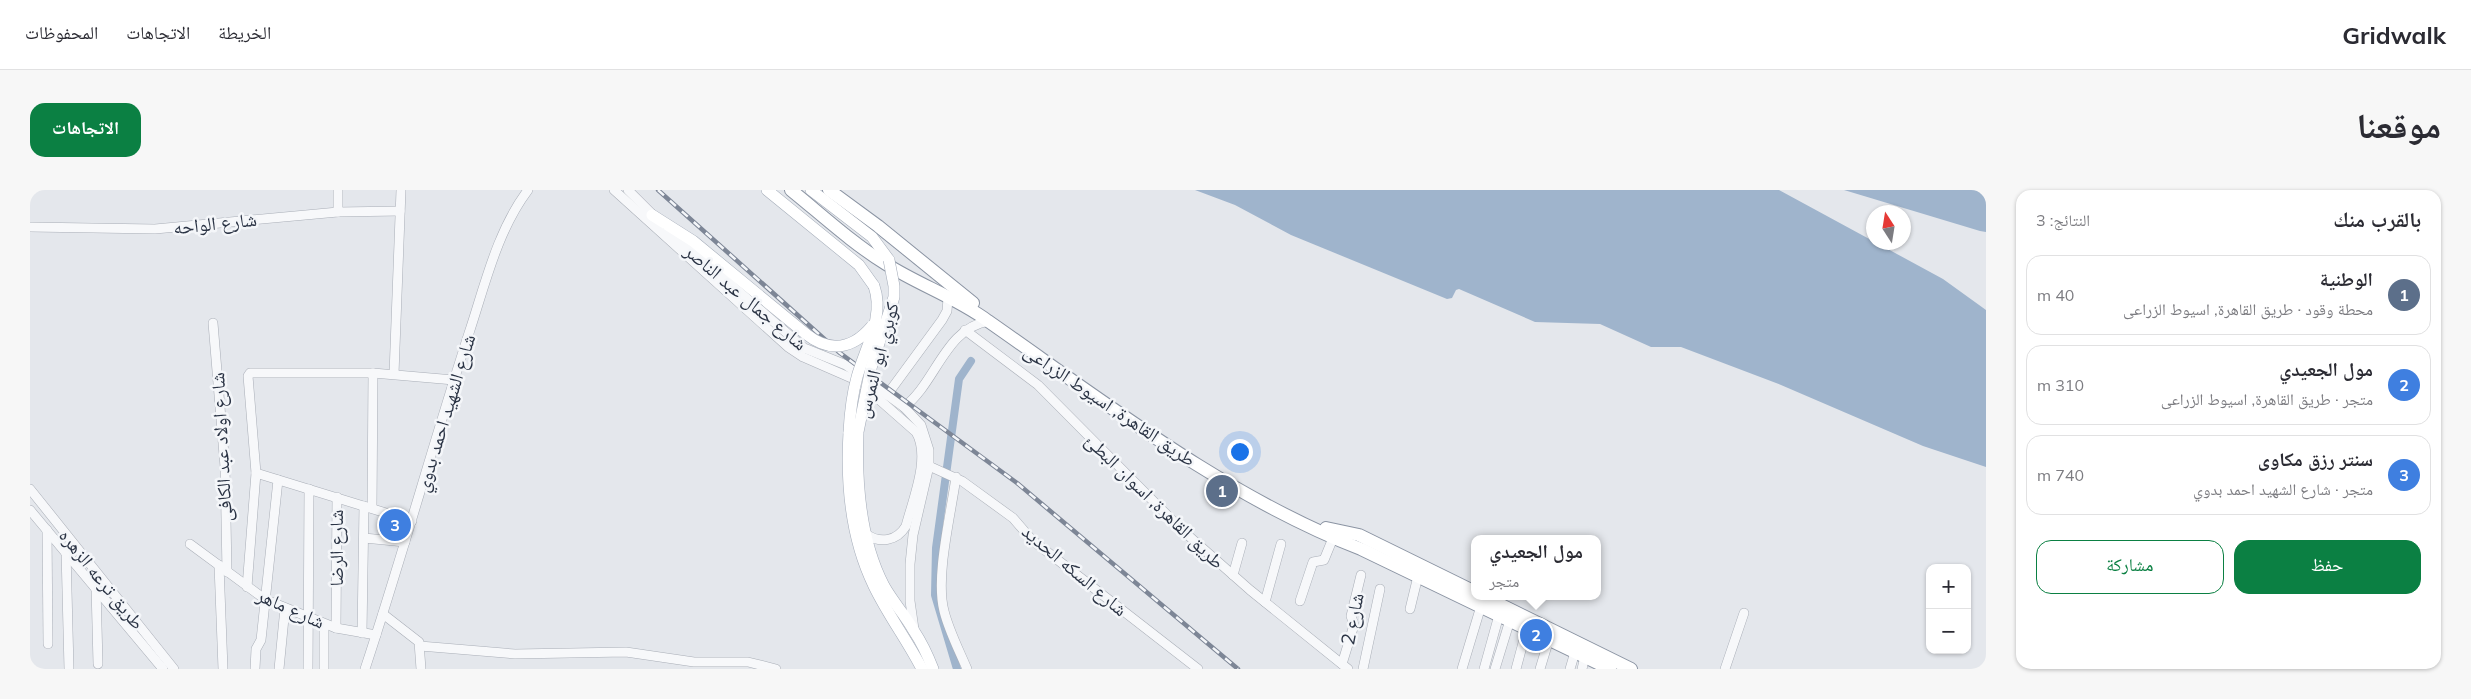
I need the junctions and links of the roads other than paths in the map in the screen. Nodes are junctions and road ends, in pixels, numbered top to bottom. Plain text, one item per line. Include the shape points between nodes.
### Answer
1 (338, 190) edge
2 (401, 190) edge
3 (528, 190) edge
4 (614, 190) edge
5 (628, 190) edge
6 (767, 190) edge
7 (791, 190) edge
8 (811, 190) edge
9 (829, 190) edge
10 (400, 211) junction
11 (338, 212) junction
12 (652, 215) junction
13 (30, 227) edge
14 (948, 298) junction
15 (989, 321) junction
16 (213, 323) dead end
17 (875, 323) junction
18 (965, 330) junction
19 (374, 373) junction
20 (394, 374) junction
21 (454, 380) junction
22 (887, 395) junction
23 (904, 407) junction
24 (854, 432) junction
25 (933, 467) junction
26 (256, 473) junction
27 (953, 476) junction
28 (278, 480) junction
29 (30, 489) edge
30 (309, 489) junction
31 (337, 498) junction
32 (368, 507) junction
33 (30, 510) edge
34 (412, 521) junction
35 (47, 530) junction
36 (866, 534) junction
37 (364, 538) junction
38 (1333, 538) junction
39 (405, 542) junction
40 (1242, 543) dead end
41 (190, 544) dead end
42 (1281, 544) dead end
43 (66, 551) junction
44 (218, 565) junction
45 (227, 572) junction
46 (1361, 574) dead end
47 (1233, 575) junction
48 (1418, 576) junction
49 (96, 587) junction
50 (247, 587) junction
51 (1380, 589) dead end
52 (1471, 590) edge
53 (1471, 597) edge
54 (266, 600) junction
55 (1300, 601) dead end
56 (1482, 601) edge
57 (1265, 602) junction
58 (284, 608) junction
59 (1410, 609) dead end
60 (1744, 613) dead end
61 (383, 614) junction
62 (1505, 617) junction
63 (309, 618) junction
64 (324, 624) junction
65 (336, 628) junction
66 (1527, 628) junction
67 (915, 631) junction
68 (362, 633) junction
69 (376, 636) junction
70 (1549, 639) junction
71 (48, 644) dead end
72 (420, 646) junction
73 (1580, 659) edge
74 (98, 664) dead end
75 (1345, 666) edge
76 (69, 669) edge
77 (163, 669) edge
78 (174, 669) edge
79 (223, 669) edge
80 (255, 669) edge
81 (279, 669) edge
82 (308, 669) edge
83 (324, 669) edge
84 (365, 669) edge
85 (421, 669) edge
86 (776, 669) edge
87 (922, 669) edge
88 (933, 669) edge
89 (967, 669) edge
90 (1198, 669) edge
91 (1363, 669) edge
92 (1462, 669) edge
93 (1484, 669) edge
94 (1495, 669) edge
95 (1516, 669) edge
96 (1540, 669) edge
97 (1570, 669) edge
98 (1610, 669) edge
99 (1631, 669) edge
100 (1725, 669) edge

1 - 11 street
2 - 10 street
3 - 21 street, شارع الشهيد احمد بدوي via 502,236
4 - 36 street, شارع جمال عبد الناصر via 788,347 858,381 916,432 923,456 906,526 899,535 890,539 875,539
5 - 12 street, شارع جمال عبد الناصر
6 - 17 main road, كوبري ابو النمرس, bridge via 859,265 874,286 878,301
7 - 14 highway, طريق القاهرة, اسيوط الزراعى via 886,264
8 - 24 main road, كوبري ابو النمرس, bridge via 872,237 889,260 894,286 894,297
9 - 52 highway, طريق القاهرة, اسيوط الزراعى via 878,226 960,295 1230,478 1300,516 1328,529 1359,535
10 - 11 street, شارع الواحه
10 - 20 street
11 - 13 street, شارع الواحه via 155,229
12 - 17 main road, bridge via 693,241 806,334 823,344 841,346 859,339
12 - 22 street, شارع جمال عبد الناصر via 804,348 846,365
14 - 15 highway, طريق القاهرة, اسيوط الزراعى
14 - 22 street via 946,315
15 - 18 street
15 - 38 highway, طريق القاهرة, اسيوط الزراعى via 1056,370 1216,476
16 - 45 street, شارع اولاد عبد الكافى via 225,467
17 - 24 main road, كوبري ابو النمرس, bridge via 858,375
18 - 23 street
18 - 47 street, طريق القاهرة, اسوان البطئ via 1044,391 1153,502
19 - 20 street
19 - 26 street via 250,373
19 - 32 street
20 - 21 street
21 - 34 street, شارع الشهيد احمد بدوي
22 - 23 street, شارع جمال عبد الناصر
23 - 25 street, شارع جمال عبد الناصر via 924,430
24 - 36 main road, كوبري ابو النمرس
24 - 87 main road, كوبري ابو النمرس via 850,494 865,564 878,595
25 - 27 street, شارع السكه الحديد
25 - 67 street, شارع جمال عبد الناصر via 913,535 910,601
26 - 28 street
26 - 50 street
27 - 89 street via 941,594 947,620
27 - 90 street, شارع السكه الحديد via 1012,518 1032,540
28 - 30 street
28 - 54 street
29 - 78 street, طريق ترعه الزهره
30 - 31 street
30 - 63 street
31 - 32 street
31 - 65 street, شارع الرضا
32 - 34 street
32 - 37 street
33 - 35 street, طريق ترعه الزهره
34 - 39 street, شارع الشهيد احمد بدوي
35 - 43 street, طريق ترعه الزهره
35 - 71 street
36 - 67 main road, كوبري ابو النمرس via 883,584
37 - 39 street
37 - 68 street
38 - 48 highway, طريق القاهرة, اسيوط الزراعى
38 - 55 street via 1324,560 1313,562
39 - 61 street, شارع الشهيد احمد بدوي
40 - 47 street
41 - 44 street, شارع ماهر
42 - 57 street
43 - 49 street, طريق ترعه الزهره
43 - 76 street
44 - 45 street, شارع ماهر
44 - 79 street
45 - 50 street, شارع ماهر
46 - 75 street, شارع 2 via 1351,616 1354,625
47 - 57 street, طريق القاهرة, اسوان البطئ
48 - 53 highway, طريق القاهرة, اسيوط الزراعى
48 - 59 street
49 - 74 street
49 - 77 street, طريق ترعه الزهره
50 - 54 street, شارع ماهر
51 - 91 street
54 - 58 street, شارع ماهر
54 - 80 street
56 - 62 highway, طريق القاهرة, اسيوط الزراعى
56 - 92 street
56 - 99 highway, طريق القاهرة, اسيوط الزراعى
57 - 75 street, طريق القاهرة, اسوان البطئ
58 - 63 street, شارع ماهر
58 - 81 street
60 - 100 street
61 - 69 street, شارع الشهيد احمد بدوي
61 - 72 street
62 - 66 highway, طريق القاهرة, اسيوط الزراعى
62 - 93 street
62 - 94 street
63 - 64 street, شارع ماهر
63 - 82 street
64 - 65 street, شارع ماهر
64 - 83 street
65 - 68 street, شارع ماهر
66 - 70 highway, طريق القاهرة, اسيوط الزراعى
66 - 95 street
67 - 88 main road, كوبري ابو النمرس
68 - 69 street, شارع ماهر
69 - 84 street, شارع الشهيد احمد بدوي
70 - 73 highway, طريق القاهرة, اسيوط الزراعى
70 - 96 street
72 - 85 street
72 - 86 street via 515,654 626,652 694,662 748,662
73 - 97 street
73 - 98 highway, طريق القاهرة, اسيوط الزراعى

